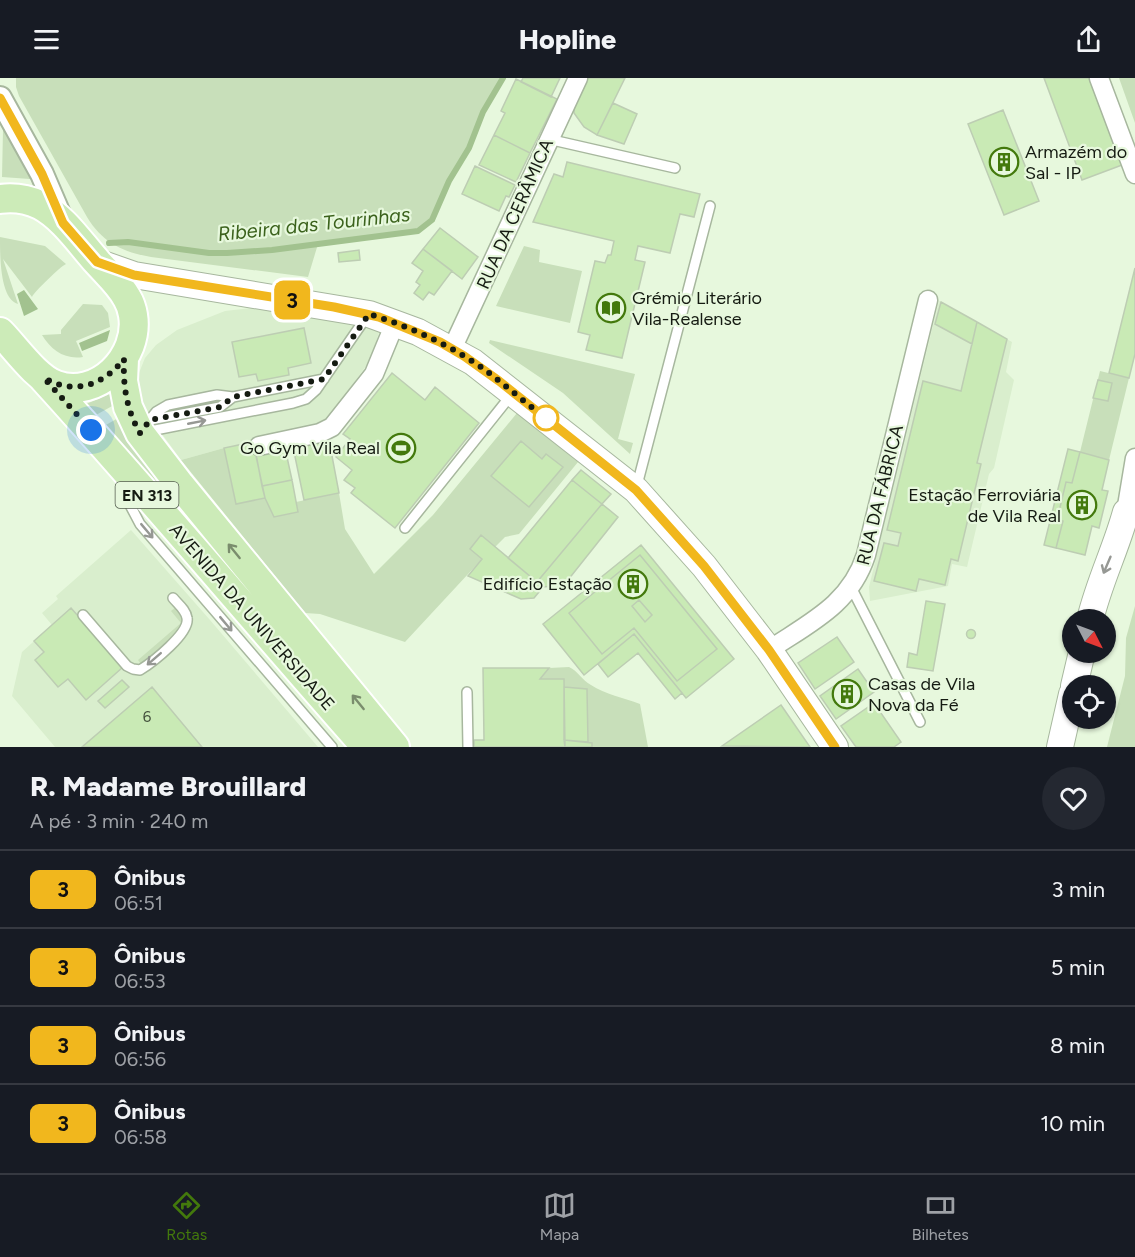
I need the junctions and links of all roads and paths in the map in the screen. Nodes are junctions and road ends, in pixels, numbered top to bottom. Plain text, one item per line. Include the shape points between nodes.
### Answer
1 (578, 78) edge
2 (1099, 78) edge
3 (0, 98) edge
4 (548, 139) junction
5 (675, 168) dead end
6 (1135, 174) edge
7 (0, 198) edge
8 (710, 206) dead end
9 (63, 223) junction
10 (97, 262) junction
11 (928, 300) dead end
12 (369, 314) junction
13 (396, 323) junction
14 (0, 332) edge
15 (452, 349) junction
16 (124, 359) junction
17 (44, 378) junction
18 (324, 379) junction
19 (514, 393) junction
20 (145, 426) junction
21 (259, 446) dead end
22 (1135, 458) edge
23 (128, 472) junction
24 (636, 490) junction
25 (1131, 513) edge
26 (405, 528) dead end
27 (851, 587) junction
28 (173, 598) dead end
29 (1093, 609) edge
30 (83, 615) dead end
31 (769, 650) junction
32 (467, 692) dead end
33 (920, 722) dead end
34 (1064, 729) edge
35 (332, 747) edge
36 (366, 747) edge
37 (395, 747) edge
38 (468, 747) edge
39 (835, 747) edge
40 (1060, 747) edge

1 - 4 street, RUA DA CERÂMICA
2 - 6 street
3 - 9 street via 42,174
4 - 5 lane
4 - 15 street, RUA DA CERÂMICA
7 - 9 main road, EN 313 via 38,204
8 - 24 lane
9 - 10 main road, EN 313
10 - 12 main road, EN 313 via 134,275
10 - 16 main road, EN 313 via 122,290 131,307 134,335
11 - 27 street, RUA DA FÁBRICA via 866,555
12 - 13 main road, EN 313
12 - 18 lane
13 - 15 main road, EN 313
13 - 21 street via 374,374 332,427 321,433
14 - 17 main road, EN 313
15 - 19 main road, EN 313
16 - 17 main road, EN 313 via 100,380 80,386 63,387
16 - 20 main road, AVENIDA DA UNIVERSIDADE via 128,408
17 - 23 main road, AVENIDA DA UNIVERSIDADE / EN 313
20 -> 18 lane via 298,402 313,393
18 - 20 lane via 233,397 217,395 171,404 159,409
19 - 24 main road, EN 313
19 - 26 lane
37 -> 20 main road, AVENIDA DA UNIVERSIDADE via 180,485
22 - 25 street
23 -> 35 lane via 130,505 140,524
23 - 36 main road, AVENIDA DA UNIVERSIDADE / EN 313
24 - 31 main road, EN 313 via 696,557
25 -> 29 main road
27 - 31 street, RUA DA FÁBRICA via 829,610
27 - 33 lane
28 -> 30 lane via 186,613 185,628 140,670 127,666
31 - 39 main road, EN 313
32 - 38 lane
34 - 40 main road

